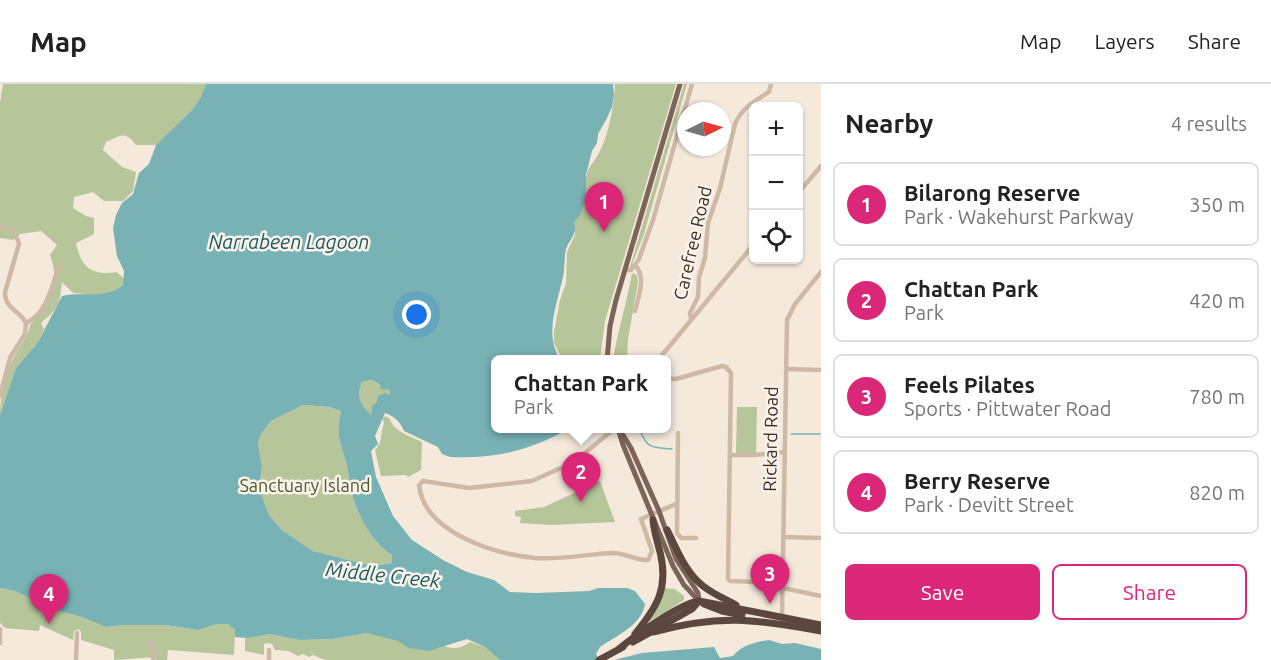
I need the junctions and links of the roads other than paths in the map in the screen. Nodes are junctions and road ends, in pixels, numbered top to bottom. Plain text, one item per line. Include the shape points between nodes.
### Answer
1 (680, 84) edge
2 (692, 84) edge
3 (771, 84) edge
4 (821, 166) edge
5 (803, 187) edge
6 (0, 226) edge
7 (749, 249) edge
8 (59, 266) dead end
9 (635, 266) junction
10 (625, 270) junction
11 (821, 272) edge
12 (635, 311) dead end
13 (691, 318) junction
14 (26, 323) junction
15 (608, 355) edge
16 (662, 355) edge
17 (786, 369) junction
18 (821, 370) edge
19 (671, 378) edge
20 (0, 396) edge
21 (613, 433) edge
22 (619, 433) edge
23 (621, 433) edge
24 (678, 433) dead end
25 (631, 448) junction
26 (626, 452) junction
27 (784, 452) junction
28 (730, 455) junction
29 (676, 504) junction
30 (659, 510) junction
31 (652, 517) junction
32 (667, 530) junction
33 (783, 537) junction
34 (696, 538) dead end
35 (821, 538) edge
36 (783, 588) junction
37 (821, 597) edge
38 (699, 601) junction
39 (745, 609) junction
40 (782, 617) junction
41 (760, 620) junction
42 (821, 625) edge
43 (0, 629) edge
44 (821, 631) edge
45 (653, 632) junction
46 (77, 633) dead end
47 (632, 638) junction
48 (149, 640) dead end
49 (0, 643) edge
50 (619, 649) junction
51 (269, 650) dead end
52 (600, 659) edge
53 (76, 660) edge
54 (153, 660) edge
55 (269, 660) edge

1 - 10 main road
2 - 9 street via 653,220
3 - 13 street, Carefree Road via 769,92 752,102 735,124 708,223 705,258
4 - 5 street
6 - 14 street via 13,233 19,244 5,300
7 - 13 street
8 - 14 street via 44,305
9 - 10 street
9 - 12 street via 642,277
10 - 15 main road via 612,315
11 - 17 street, Rickard Road via 787,320
13 - 16 street
14 - 20 street via 25,334 10,358
17 - 18 street
17 - 27 street, Rickard Road
19 - 28 street via 717,366 729,369
21 - 31 street via 574,462 532,482 469,488 423,481 419,485 421,495 436,519 452,532 508,553 536,558 614,553 648,560 652,551 641,522
22 - 26 main road
23 - 25 main road
24 - 29 street
25 - 26 main road
25 - 30 main road
26 - 31 main road
27 - 28 street
27 - 33 street, Rickard Road
28 - 36 street via 729,580
29 - 30 street
29 - 34 street via 678,537
30 - 31 street
30 - 32 main road
31 - 38 main road via 678,576
31 - 47 highway via 662,560 662,586 652,613
32 - 38 main road via 676,559
32 - 39 highway via 696,579
33 - 35 street
33 - 36 street, Rickard Road
36 - 37 street
36 - 40 street, Rickard Road
38 - 39 highway
38 - 41 highway
38 - 45 highway
38 - 47 highway
39 - 40 highway
40 - 42 highway
41 - 44 highway
41 - 45 highway via 706,620
43 - 49 street
45 - 50 highway
46 - 53 street
47 - 50 highway
48 - 54 street
50 - 52 highway
51 - 55 street

